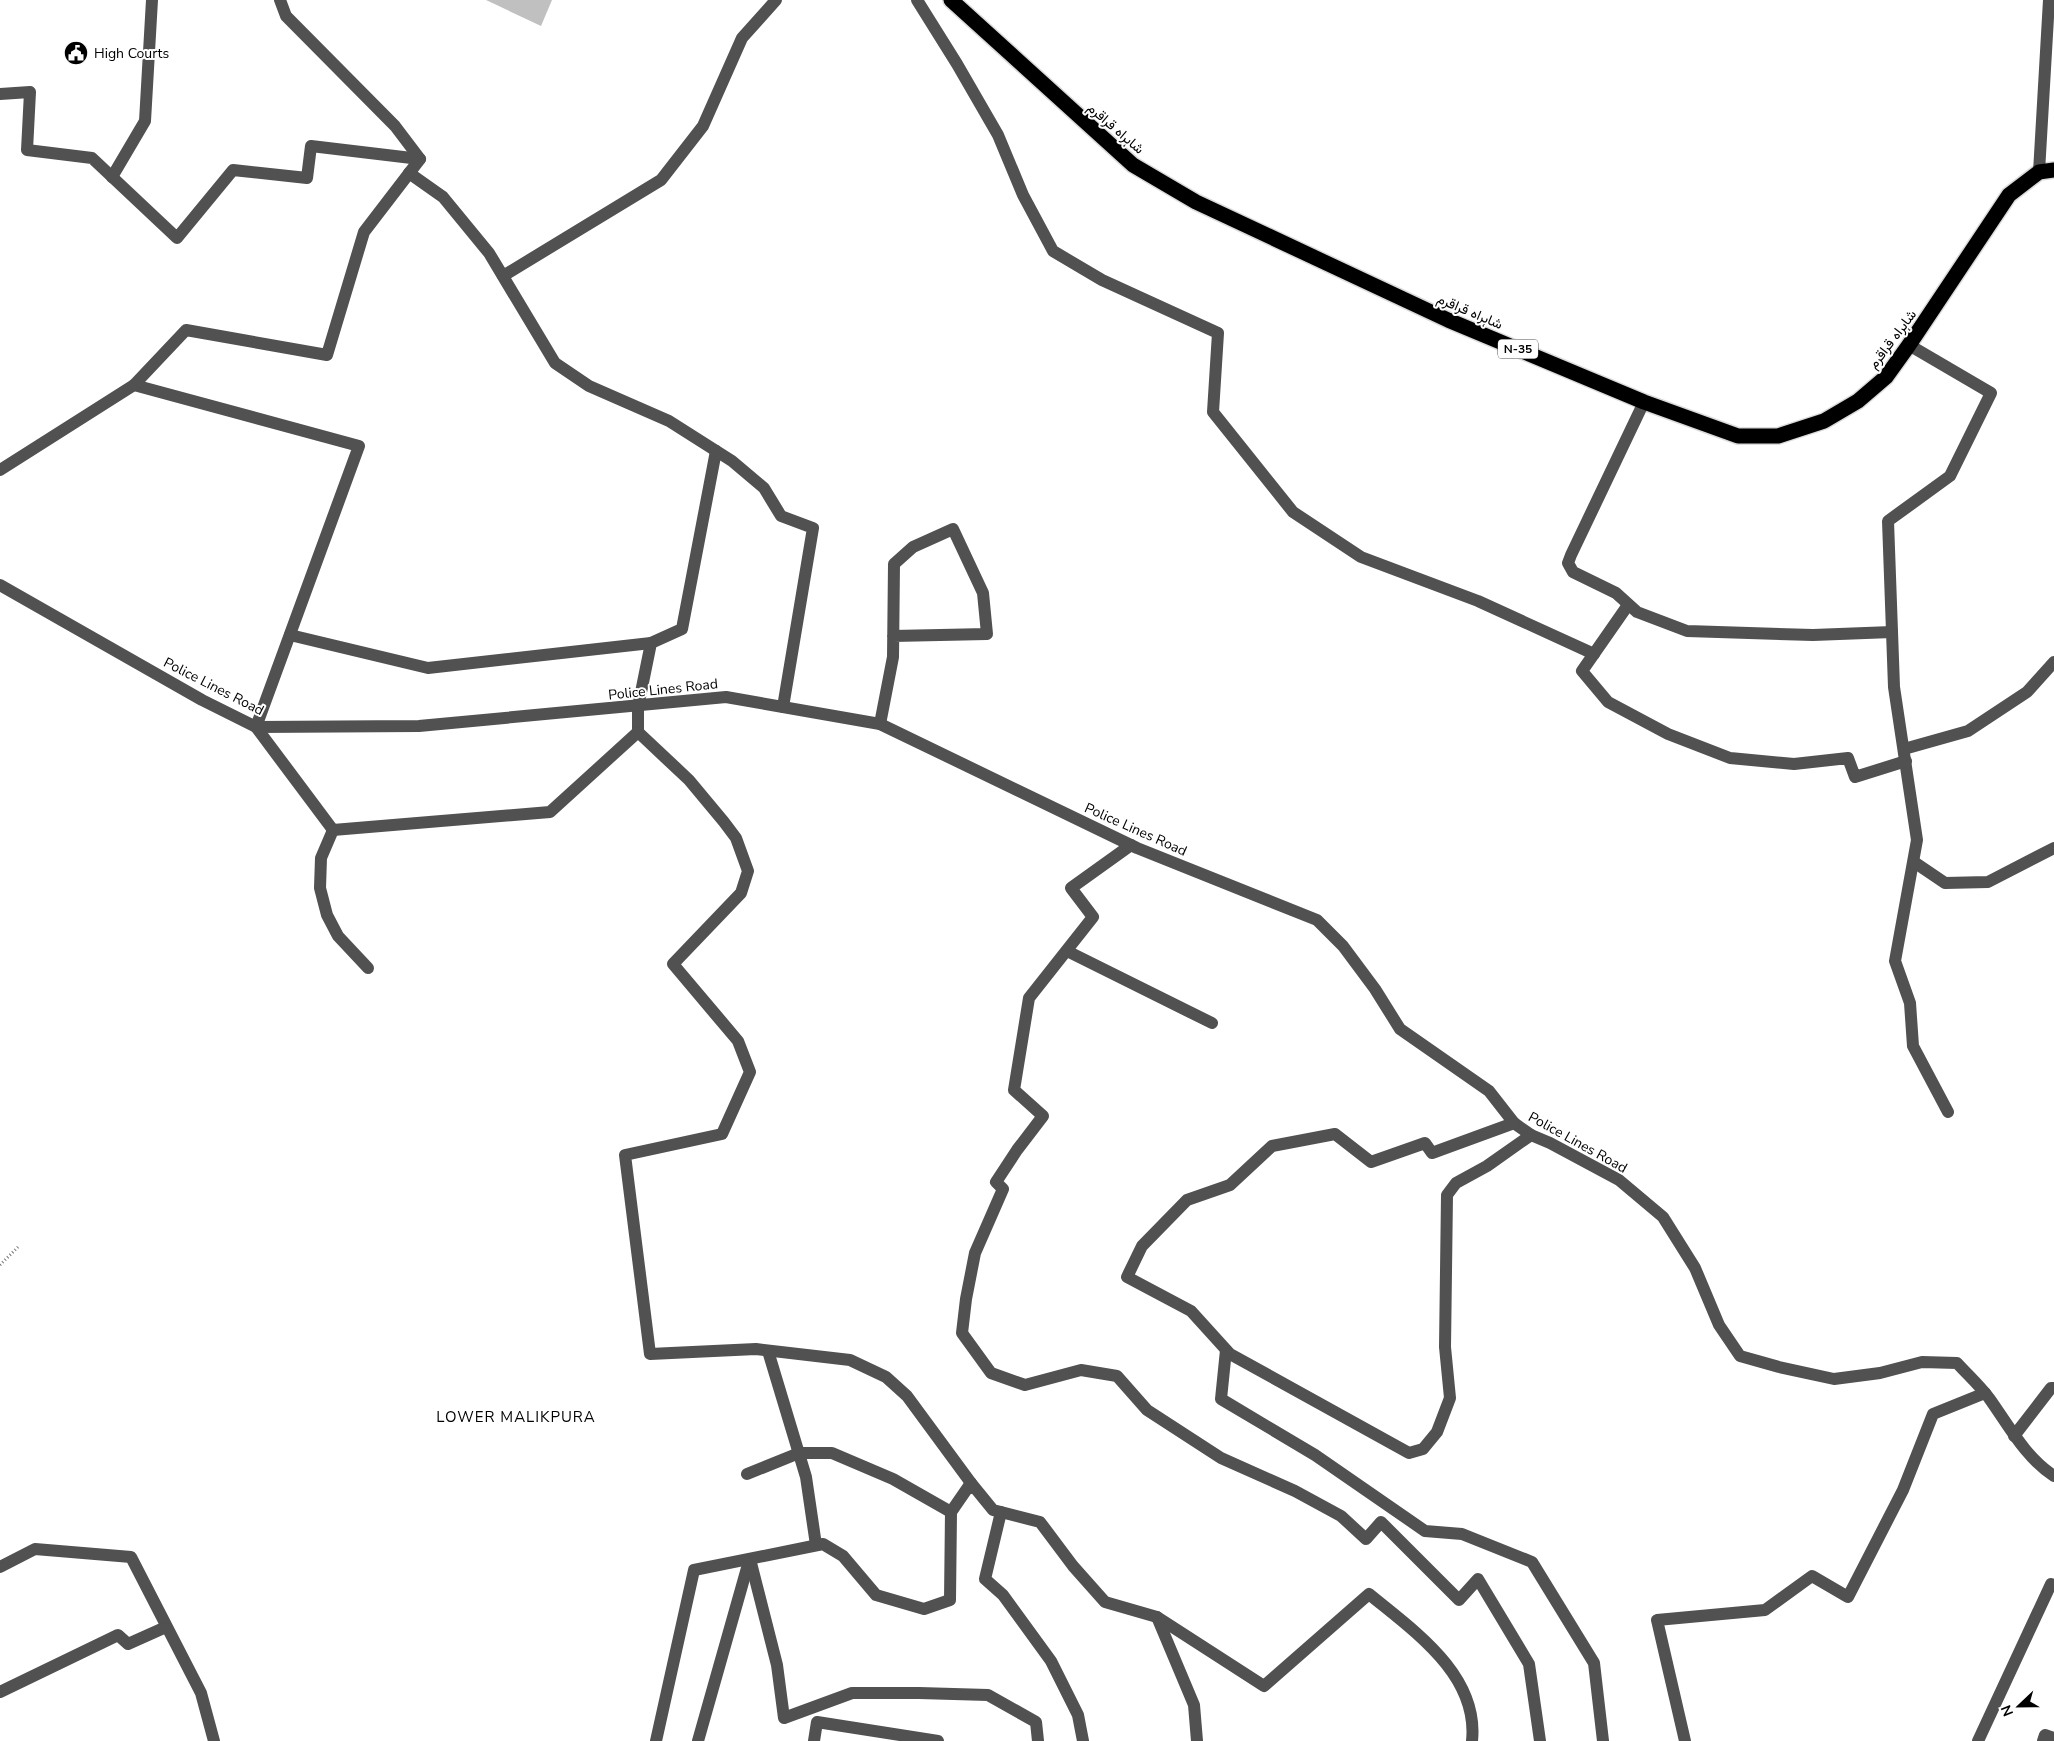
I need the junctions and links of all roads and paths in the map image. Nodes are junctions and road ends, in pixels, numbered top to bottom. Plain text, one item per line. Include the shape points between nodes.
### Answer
1 (152, 0) edge
2 (280, 0) edge
3 (776, 0) edge
4 (917, 0) edge
5 (951, 0) edge
6 (2049, 0) edge
7 (0, 94) edge
8 (420, 159) junction
9 (2046, 171) edge
10 (409, 172) junction
11 (112, 177) junction
12 (503, 276) junction
13 (1909, 346) junction
14 (134, 385) junction
15 (1644, 402) junction
16 (716, 451) junction
17 (0, 470) edge
18 (0, 585) edge
19 (1628, 605) junction
20 (1892, 632) junction
21 (290, 634) junction
22 (893, 636) junction
23 (651, 643) junction
24 (1594, 654) junction
25 (2054, 662) edge
26 (638, 707) junction
27 (783, 707) junction
28 (880, 724) junction
29 (256, 727) junction
30 (638, 732) junction
31 (1905, 755) junction
32 (333, 830) junction
33 (1131, 845) junction
34 (2054, 848) edge
35 (1914, 862) junction
36 (1067, 951) junction
37 (368, 968) dead end
38 (1212, 1023) dead end
39 (1948, 1112) dead end
40 (1514, 1123) junction
41 (1531, 1135) junction
42 (18, 1247) dead end
43 (0, 1265) edge
44 (1226, 1350) junction
45 (768, 1351) junction
46 (2054, 1388) edge
47 (1985, 1393) junction
48 (2014, 1436) junction
49 (799, 1453) junction
50 (747, 1474) dead end
51 (2054, 1476) edge
52 (971, 1483) junction
53 (951, 1512) junction
54 (1001, 1512) junction
55 (816, 1545) junction
56 (750, 1559) junction
57 (0, 1567) edge
58 (2054, 1586) edge
59 (1157, 1618) junction
60 (166, 1626) junction
61 (0, 1692) edge
62 (2054, 1738) edge
63 (214, 1741) edge
64 (656, 1741) edge
65 (698, 1741) edge
66 (814, 1741) edge
67 (938, 1741) edge
68 (1038, 1741) edge
69 (1083, 1741) edge
70 (1197, 1741) edge
71 (1472, 1741) edge
72 (1540, 1741) edge
73 (1603, 1741) edge
74 (1684, 1741) edge
75 (1978, 1741) edge
76 (2043, 1741) edge

1 - 11 street via 145,121
2 - 8 street via 286,16 395,126
3 - 12 street via 742,38 703,126 661,180
4 - 24 street via 998,135 1052,251 1102,280 1218,333 1213,412 1293,512 1361,557 1478,601
5 - 15 highway, شاہراہ قراقرم / N-35 via 1133,165 1196,202 1448,320
6 - 9 street
7 - 11 street via 30,92 27,150 92,158
8 - 10 street
8 - 11 street via 311,146 307,178 233,170 177,238
9 - 13 highway, شاہراہ قراقرم / N-35 via 2009,195
10 - 12 street via 442,197 489,253
10 - 14 street via 364,232 327,355 186,330
12 - 16 street via 555,363 589,386 669,421
13 - 15 highway, شاہراہ قراقرم / N-35 via 1886,377 1858,401 1824,421 1778,436 1738,436
13 - 20 street via 1991,393 1950,476 1888,521
14 - 17 street
14 - 21 street via 359,446
15 - 19 street via 1568,563 1573,572 1616,593
16 - 23 street via 682,629
16 - 27 street via 764,488 781,516 813,528
18 - 29 street, Police Lines Road via 202,700
19 - 20 street via 1637,612 1687,631 1812,635
19 - 24 street
20 - 31 street via 1894,687
21 - 23 street via 428,668
21 - 29 street
22 - 22 street via 986,634 983,593 953,529 913,547 894,564
22 - 28 street via 893,657
23 - 26 street
24 - 31 street via 1582,671 1608,702 1668,734 1730,758 1794,764 1848,758 1855,777
25 - 31 street via 2027,692 1968,731
26 - 27 street, Police Lines Road via 726,697
26 - 29 street, Police Lines Road via 419,726
26 - 30 street
27 - 28 street, Police Lines Road
28 - 33 street, Police Lines Road
29 - 32 street
30 - 32 street via 550,812
30 - 45 street via 689,780 724,822 736,838 748,871 741,893 673,964 738,1041 750,1072 722,1134 625,1155 650,1354
31 - 35 street via 1918,840
32 - 37 street via 321,858 320,888 327,915 338,936
33 - 36 street via 1071,888 1093,918
33 - 40 street, Police Lines Road via 1318,920 1343,946 1400,1029 1489,1091
34 - 35 street via 1988,882 1945,883
35 - 39 street via 1895,961 1910,1003 1913,1046
36 - 38 street
36 - 72 street via 1029,998 1014,1090 1043,1116 996,1182 1003,1189 975,1253 962,1333 991,1373 1025,1385 1080,1370 1117,1376 1147,1410 1221,1458 1341,1516 1366,1539 1381,1522 1458,1600 1478,1580 1529,1664
40 - 41 street, Police Lines Road
40 - 44 street via 1432,1153 1425,1143 1371,1162 1335,1134 1272,1146 1230,1185 1187,1200 1142,1246 1128,1277 1191,1311
41 - 44 street via 1456,1183 1447,1195 1445,1348 1450,1398 1437,1432 1423,1449 1409,1453
41 - 47 street, Police Lines Road via 1619,1180 1663,1217 1695,1268 1719,1325 1740,1356 1834,1379 1880,1373 1922,1362 1957,1363
42 - 43 path
44 - 73 street via 1221,1399 1315,1455 1425,1531 1462,1534 1532,1562 1594,1663
45 - 49 street
45 - 52 street via 850,1360 886,1377 907,1396
46 - 48 street
47 - 48 street, Police Lines Road
47 - 74 street via 1933,1414 1903,1490 1848,1597 1812,1576 1765,1610 1657,1620
48 - 51 street, Police Lines Road via 2042,1468
49 - 50 street
49 - 53 street via 832,1453 892,1479
49 - 55 street via 806,1477
52 - 53 street
52 - 54 street via 993,1510
53 - 55 street via 950,1600 924,1609 876,1595 843,1556 823,1544
54 - 59 street via 1040,1522 1105,1602
54 - 69 street via 984,1579 1004,1595 1051,1661 1078,1715
55 - 56 street
56 - 64 street via 694,1570
56 - 65 street
56 - 68 street via 777,1665 784,1718 852,1693 988,1695 1036,1722
57 - 60 street via 35,1549 131,1557
58 - 75 street via 2050,1584
59 - 70 street via 1194,1705
59 - 71 street via 1264,1686 1369,1594 1446,1662 1467,1698 1474,1726
60 - 61 street via 128,1644 118,1635
60 - 63 street via 201,1693
62 - 76 street via 2045,1735
66 - 67 street via 817,1722

